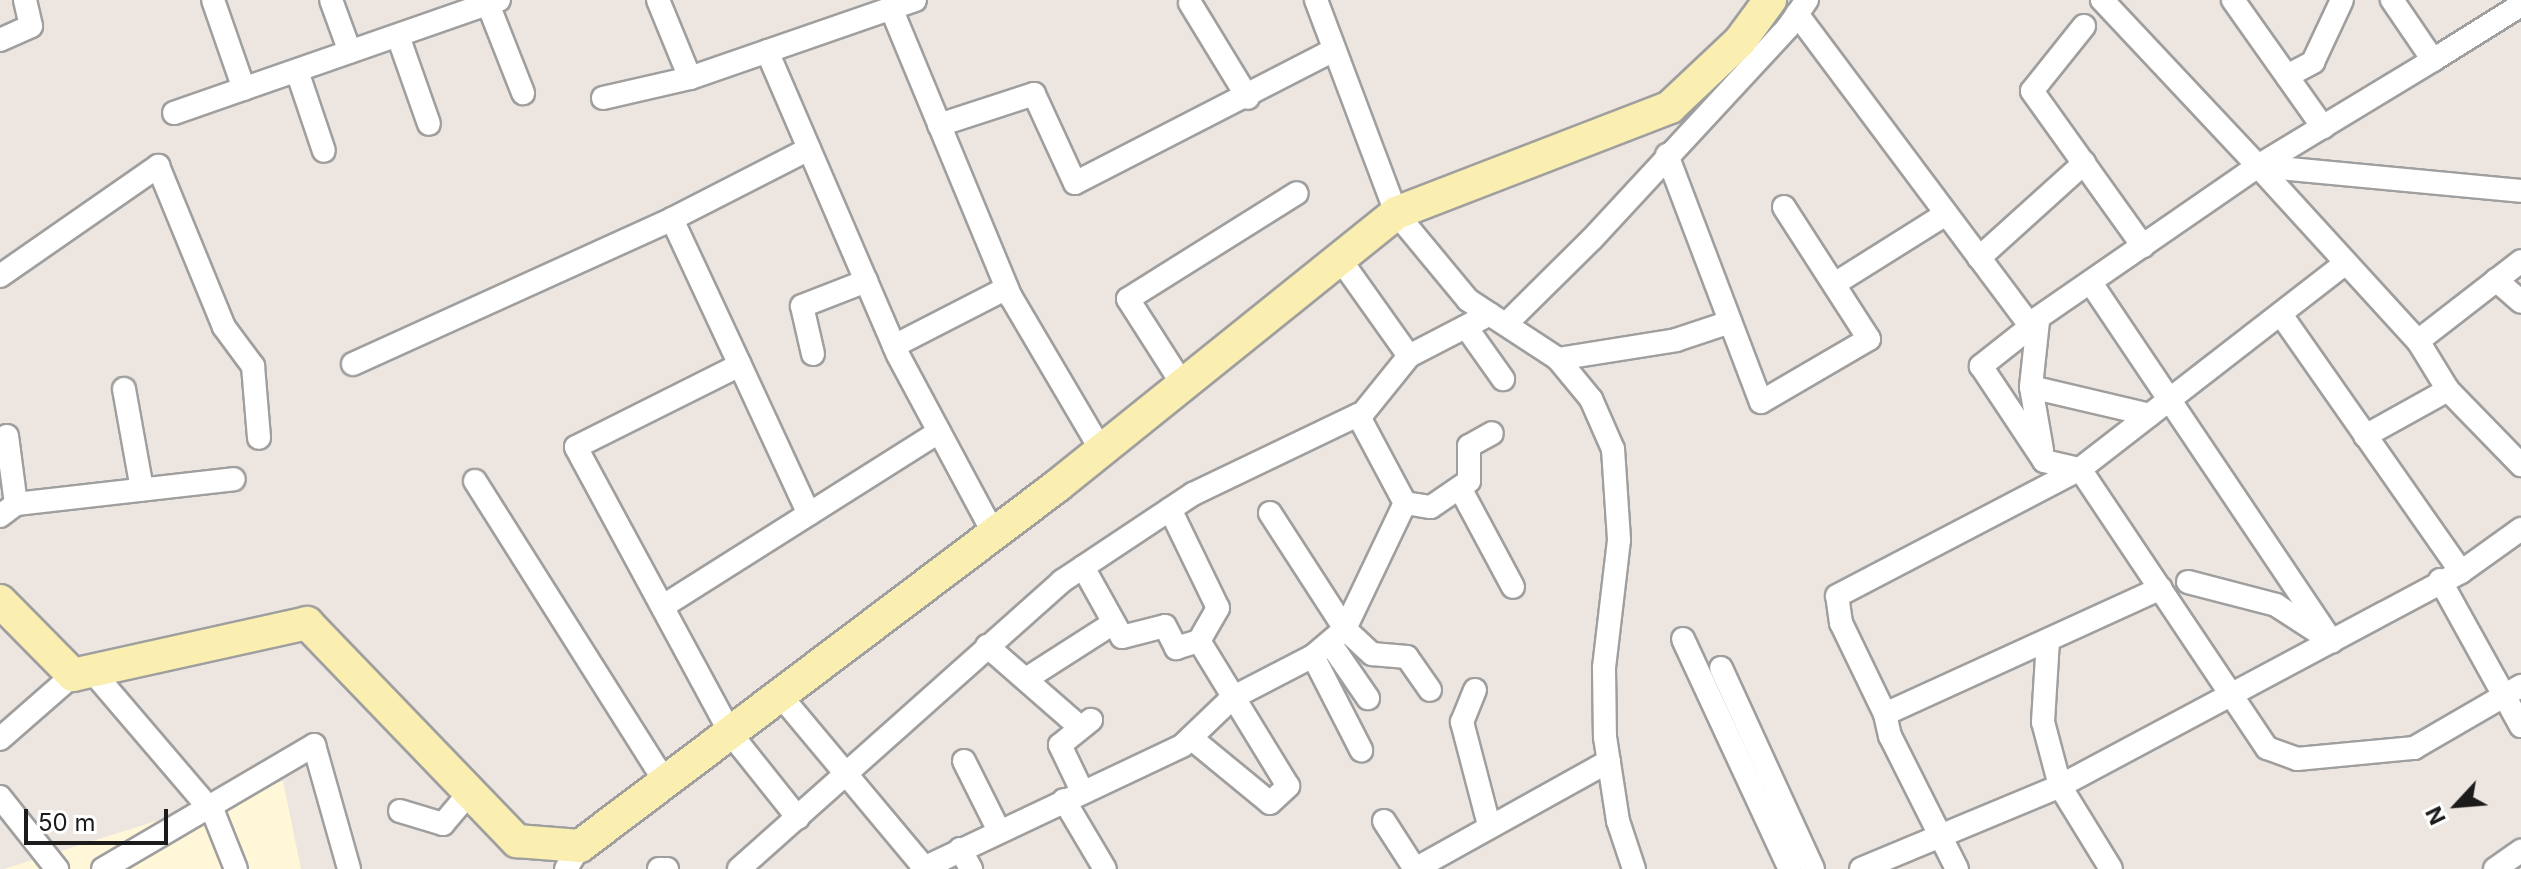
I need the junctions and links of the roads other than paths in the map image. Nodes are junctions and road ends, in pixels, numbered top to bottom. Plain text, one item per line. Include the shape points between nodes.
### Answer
1 (25, 0) edge
2 (213, 0) edge
3 (331, 0) edge
4 (658, 0) edge
5 (915, 0) edge
6 (1316, 0) edge
7 (2102, 0) edge
8 (2233, 0) edge
9 (2342, 0) edge
10 (2392, 0) edge
11 (494, 2) edge
12 (1190, 3) dead end
13 (1791, 5) edge
14 (2521, 5) edge
15 (891, 8) junction
16 (445, 9) edge
17 (2084, 26) dead end
18 (398, 36) junction
19 (0, 40) edge
20 (767, 51) junction
21 (1332, 51) junction
22 (350, 52) junction
23 (2433, 60) junction
24 (297, 71) junction
25 (2287, 76) junction
26 (690, 78) junction
27 (244, 89) junction
28 (523, 93) dead end
29 (603, 98) dead end
30 (1248, 98) junction
31 (174, 113) dead end
32 (429, 124) dead end
33 (939, 125) junction
34 (2323, 127) junction
35 (809, 149) junction
36 (324, 151) dead end
37 (1667, 155) junction
38 (2084, 163) junction
39 (2258, 166) junction
40 (2521, 191) edge
41 (1297, 193) dead end
42 (1784, 207) dead end
43 (1396, 213) junction
44 (1946, 214) junction
45 (672, 219) junction
46 (2143, 246) junction
47 (1979, 258) junction
48 (1340, 259) junction
49 (2521, 261) edge
50 (2346, 263) junction
51 (0, 276) edge
52 (2496, 280) junction
53 (866, 281) junction
54 (1836, 283) junction
55 (2091, 283) junction
56 (1007, 288) junction
57 (2521, 302) edge
58 (2282, 316) junction
59 (1498, 319) junction
60 (2038, 321) junction
61 (1730, 322) junction
62 (1466, 327) junction
63 (2418, 341) junction
64 (894, 346) junction
65 (813, 354) dead end
66 (1409, 356) junction
67 (1558, 359) junction
68 (353, 364) dead end
69 (740, 365) junction
70 (1503, 379) dead end
71 (1183, 385) junction
72 (2031, 387) junction
73 (124, 389) dead end
74 (2448, 390) junction
75 (2170, 400) junction
76 (2150, 415) junction
77 (1359, 418) junction
78 (939, 432) junction
79 (1492, 433) dead end
80 (7, 436) dead end
81 (2365, 436) junction
82 (259, 438) dead end
83 (1101, 450) junction
84 (2044, 461) junction
85 (2521, 465) edge
86 (2080, 469) junction
87 (234, 479) dead end
88 (475, 481) dead end
89 (1460, 488) junction
90 (142, 489) junction
91 (1405, 503) junction
92 (1170, 509) junction
93 (8, 510) edge
94 (1270, 513) dead end
95 (809, 514) junction
96 (2521, 529) edge
97 (994, 534) junction
98 (1083, 567) junction
99 (2450, 576) junction
100 (2188, 582) dead end
101 (1513, 587) dead end
102 (2161, 588) junction
103 (0, 601) edge
104 (665, 605) junction
105 (1112, 624) junction
106 (1683, 639) dead end
107 (2048, 640) junction
108 (1199, 641) junction
109 (2332, 641) junction
110 (1329, 643) junction
111 (987, 646) junction
112 (1721, 668) dead end
113 (82, 673) junction
114 (1026, 679) junction
115 (1430, 690) dead end
116 (1475, 690) dead end
117 (2512, 693) edge
118 (780, 695) junction
119 (2234, 696) junction
120 (1232, 698) junction
121 (1368, 698) dead end
122 (1885, 714) junction
123 (2521, 726) edge
124 (731, 734) junction
125 (1191, 738) junction
126 (0, 739) edge
127 (1361, 750) dead end
128 (964, 761) dead end
129 (1609, 761) junction
130 (846, 777) junction
131 (666, 783) junction
132 (2060, 786) junction
133 (470, 792) junction
134 (1073, 795) junction
135 (0, 797) edge
136 (208, 807) junction
137 (400, 811) dead end
138 (798, 818) junction
139 (1384, 821) dead end
140 (1489, 825) junction
141 (999, 831) junction
142 (1941, 836) junction
143 (2521, 851) edge
144 (573, 858) edge
145 (966, 859) edge
146 (1414, 867) edge
147 (923, 868) edge
148 (57, 869) edge
149 (103, 869) edge
150 (236, 869) edge
151 (349, 869) edge
152 (659, 869) edge
153 (667, 869) edge
154 (739, 869) edge
155 (1105, 869) edge
156 (1634, 869) edge
157 (1790, 869) edge
158 (1813, 869) edge
159 (1861, 869) edge
160 (1957, 869) edge
161 (2111, 869) edge
162 (2495, 869) edge

1 - 19 street via 31,26
2 - 27 street
3 - 22 street
4 - 26 street
5 - 15 street
6 - 21 street
7 - 39 street
8 - 25 street
9 - 25 street via 2313,62
10 - 23 street
11 - 16 street
11 - 28 street
12 - 30 street
13 - 37 street
13 - 43 street via 1740,41 1670,107
13 - 44 street
14 - 23 street
15 - 20 street
15 - 33 street
16 - 18 street
17 - 38 street via 2032,91
18 - 22 street
18 - 32 street
20 - 26 street
20 - 35 street
21 - 30 street
21 - 43 street via 1377,153
22 - 24 street
23 - 34 street
24 - 27 street
24 - 36 street
25 - 34 street
26 - 29 street
27 - 31 street
30 - 33 street via 1075,183 1034,94
33 - 56 street
34 - 39 street
35 - 45 street
35 - 53 street
37 - 59 street
37 - 61 street
38 - 46 street
38 - 47 street
39 - 40 street
39 - 46 street
39 - 50 street
41 - 71 street via 1128,299
42 - 54 street
43 - 48 street
43 - 59 street via 1468,300
44 - 47 street
44 - 54 street
45 - 68 street
45 - 69 street
46 - 55 street
47 - 60 street via 2029,324
48 - 66 street
48 - 71 street
49 - 52 street
50 - 58 street
50 - 63 street
51 - 82 street via 158,166 224,327 253,366
52 - 57 street
52 - 63 street
53 - 64 street
53 - 65 street via 802,306
54 - 61 street via 1869,339 1761,402
55 - 60 street
55 - 75 street
56 - 64 street
56 - 83 street
58 - 75 street
58 - 81 street
59 - 62 street
59 - 67 street
60 - 72 street
60 - 84 street via 1981,366
61 - 67 street via 1676,340
62 - 66 street
62 - 70 street
63 - 74 street
64 - 78 street
66 - 77 street
67 - 129 street via 1591,399 1613,449 1619,540 1604,668
69 - 95 street
69 - 104 street via 576,447
71 - 83 street
72 - 76 street
72 - 84 street
73 - 90 street
74 - 81 street
74 - 85 street
75 - 76 street
75 - 109 street
76 - 86 street
77 - 91 street
77 - 92 street
78 - 95 street
78 - 97 street
79 - 89 street via 1469,446 1469,481
80 - 93 street
81 - 99 street
83 - 97 street
84 - 86 street
86 - 102 street
86 - 122 street via 1837,596 1841,623
87 - 90 street
88 - 131 street
89 - 91 street via 1431,507
89 - 101 street
90 - 93 street
91 - 110 street
92 - 98 street
92 - 108 street via 1218,608
94 - 110 street
95 - 104 street
96 - 99 street
97 - 118 street
98 - 105 street
98 - 111 street
99 - 109 street
99 - 117 street
100 - 109 street via 2276,605
102 - 107 street
102 - 119 street
103 - 113 street
104 - 124 street
105 - 108 street via 1122,637 1165,626 1176,648
105 - 114 street
106 - 157 street
107 - 122 street
107 - 132 street via 2043,722
108 - 120 street
109 - 119 street
110 - 115 street via 1407,657
110 - 120 street
110 - 121 street
110 - 127 street
111 - 114 street
111 - 130 street
112 - 158 street
113 - 126 street
113 - 133 street via 307,623
113 - 136 street
114 - 134 street via 1086,724 1060,745
116 - 140 street via 1462,722
117 - 119 street via 2414,748 2297,759 2267,748
117 - 123 street
118 - 124 street
118 - 130 street
119 - 132 street
120 - 125 street
120 - 125 street via 1288,786 1270,803
122 - 142 street via 1890,736
124 - 131 street
124 - 138 street
125 - 134 street
128 - 141 street
129 - 140 street
129 - 156 street via 1618,821
130 - 138 street
130 - 147 street
131 - 144 street
132 - 142 street
132 - 161 street
133 - 137 street via 443,824
133 - 144 street via 517,841
134 - 141 street
134 - 155 street
135 - 148 street
136 - 149 street
136 - 150 street
136 - 151 street via 314,745
138 - 154 street
139 - 146 street
140 - 146 street
141 - 145 street
142 - 159 street
142 - 160 street
143 - 162 street
145 - 147 street
152 - 153 street

